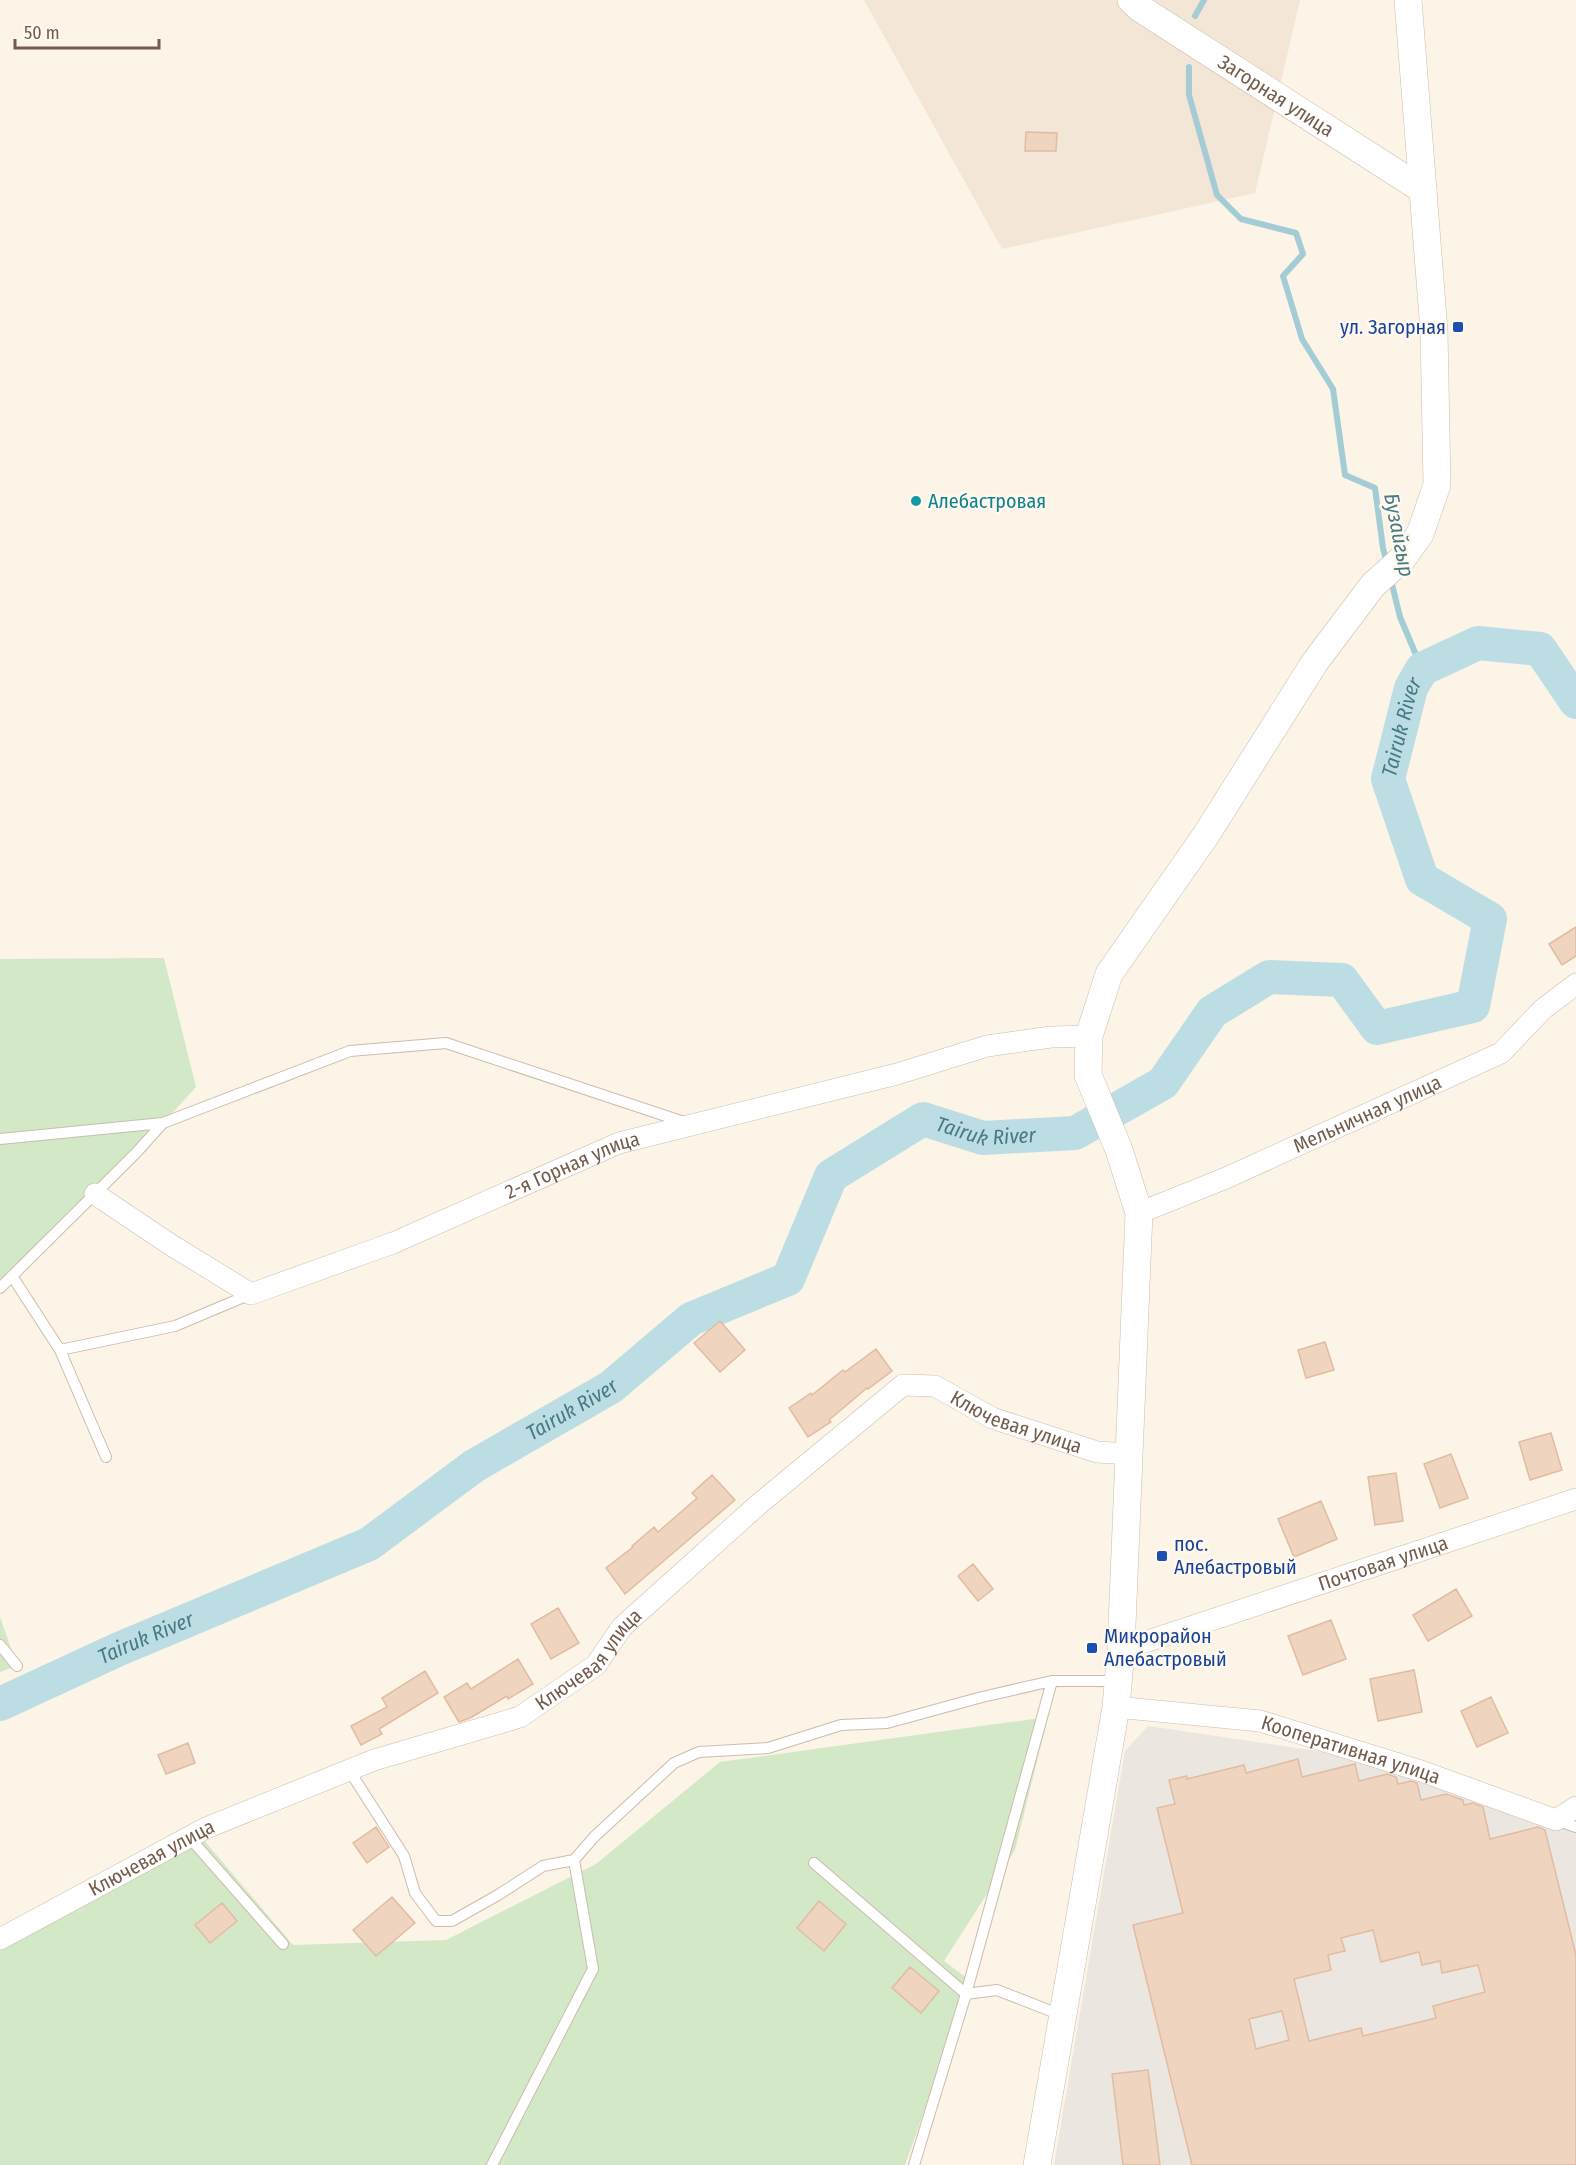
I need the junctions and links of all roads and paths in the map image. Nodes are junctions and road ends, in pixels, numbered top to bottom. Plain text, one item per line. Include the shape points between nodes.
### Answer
1 (1131, 0) edge
2 (1408, 0) edge
3 (1423, 190) junction
4 (1576, 984) edge
5 (1089, 1036) junction
6 (164, 1123) junction
7 (694, 1125) junction
8 (0, 1139) edge
9 (95, 1194) junction
10 (1139, 1214) junction
11 (12, 1276) junction
12 (0, 1288) edge
13 (251, 1294) junction
14 (60, 1350) junction
15 (1129, 1454) junction
16 (106, 1457) dead end
17 (1576, 1499) edge
18 (0, 1645) edge
19 (1121, 1650) junction
20 (17, 1666) dead end
21 (1052, 1682) junction
22 (1117, 1694) junction
23 (349, 1770) junction
24 (1576, 1807) edge
25 (1556, 1820) junction
26 (1576, 1827) edge
27 (189, 1837) junction
28 (574, 1860) junction
29 (814, 1863) dead end
30 (0, 1939) edge
31 (283, 1944) dead end
32 (966, 1994) junction
33 (1062, 2016) junction
34 (492, 2165) edge
35 (914, 2165) edge
36 (1036, 2165) edge

1 - 3 street, Загорная улица
2 - 3 street
3 - 5 street via 1434,331 1437,485 1420,534 1402,559 1373,585 1315,662 1206,835 1109,974
4 - 10 street, Мельничная улица via 1543,1009 1501,1053
5 - 7 street, 2-я Горная улица via 987,1046 897,1074
5 - 10 street via 1088,1075 1119,1150
6 - 7 lane via 350,1051 446,1043
6 - 8 lane
6 - 9 lane
7 - 13 street, 2-я Горная улица via 620,1143 393,1243
9 - 11 lane
9 - 13 street
10 - 15 street
11 - 12 lane
11 - 14 lane
13 - 14 lane via 175,1326
14 - 16 lane
15 - 19 street
15 - 23 street, Ключевая улица via 1097,1452 992,1418 935,1386 903,1384 759,1504 622,1627 596,1665 520,1717
17 - 19 street, Почтовая улица
18 - 20 lane
19 - 22 street
21 - 22 lane
21 - 28 lane via 887,1723 841,1725 768,1748 699,1752 674,1763
21 - 32 lane
22 - 25 street, Кооперативная улица via 1260,1721 1421,1771
22 - 33 street
23 - 27 street, Ключевая улица
23 - 28 lane via 404,1856 415,1893 436,1921 452,1921 543,1866
24 - 25 street
25 - 26 lane
27 - 30 street, Ключевая улица
27 - 31 lane
28 - 34 lane via 593,1969
29 - 32 lane
32 - 33 lane via 997,1990
32 - 35 lane
33 - 36 street

